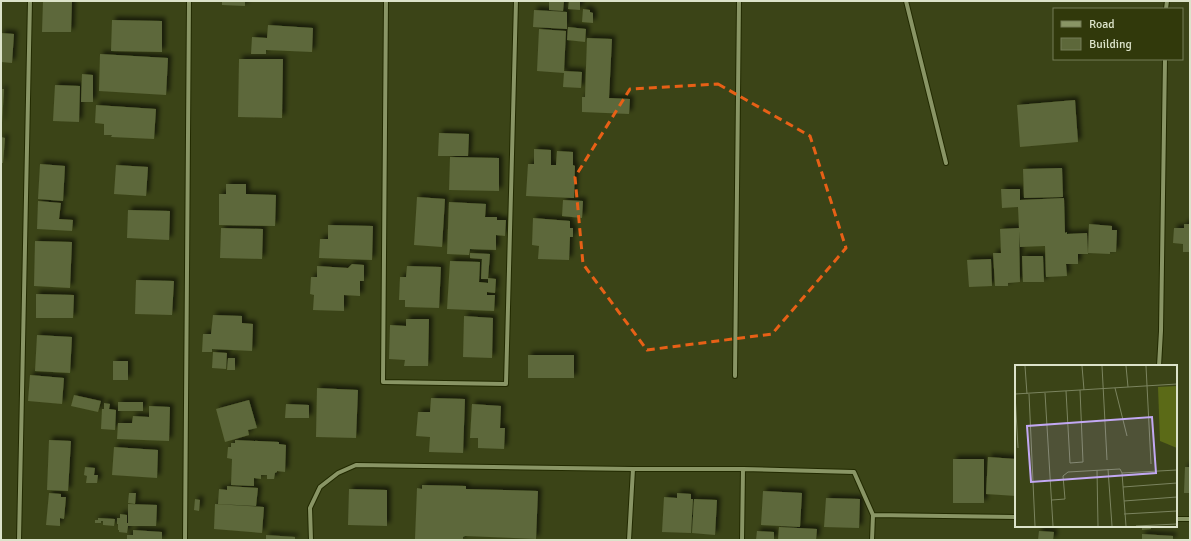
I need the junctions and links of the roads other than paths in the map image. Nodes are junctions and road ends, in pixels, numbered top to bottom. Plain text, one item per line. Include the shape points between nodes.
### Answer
1 (30, 1) edge
2 (190, 1) edge
3 (386, 1) edge
4 (516, 1) edge
5 (739, 1) edge
6 (906, 1) edge
7 (1165, 60) edge
8 (946, 163) dead end
9 (1159, 365) edge
10 (735, 376) dead end
11 (633, 469) junction
12 (743, 469) junction
13 (873, 515) junction
14 (1015, 517) edge
15 (1177, 519) edge
16 (1190, 519) edge
17 (19, 540) edge
18 (185, 540) edge
19 (312, 540) edge
20 (629, 540) edge
21 (742, 540) edge
22 (872, 540) edge

1 - 17 street
2 - 18 street
3 - 4 street via 383,382 506,384
5 - 10 street
6 - 8 street
7 - 9 street
11 - 12 street
11 - 19 street via 356,465 338,473 320,487 310,508
11 - 20 street
12 - 13 street via 854,472
12 - 21 street
13 - 14 street
13 - 22 street
15 - 16 street

